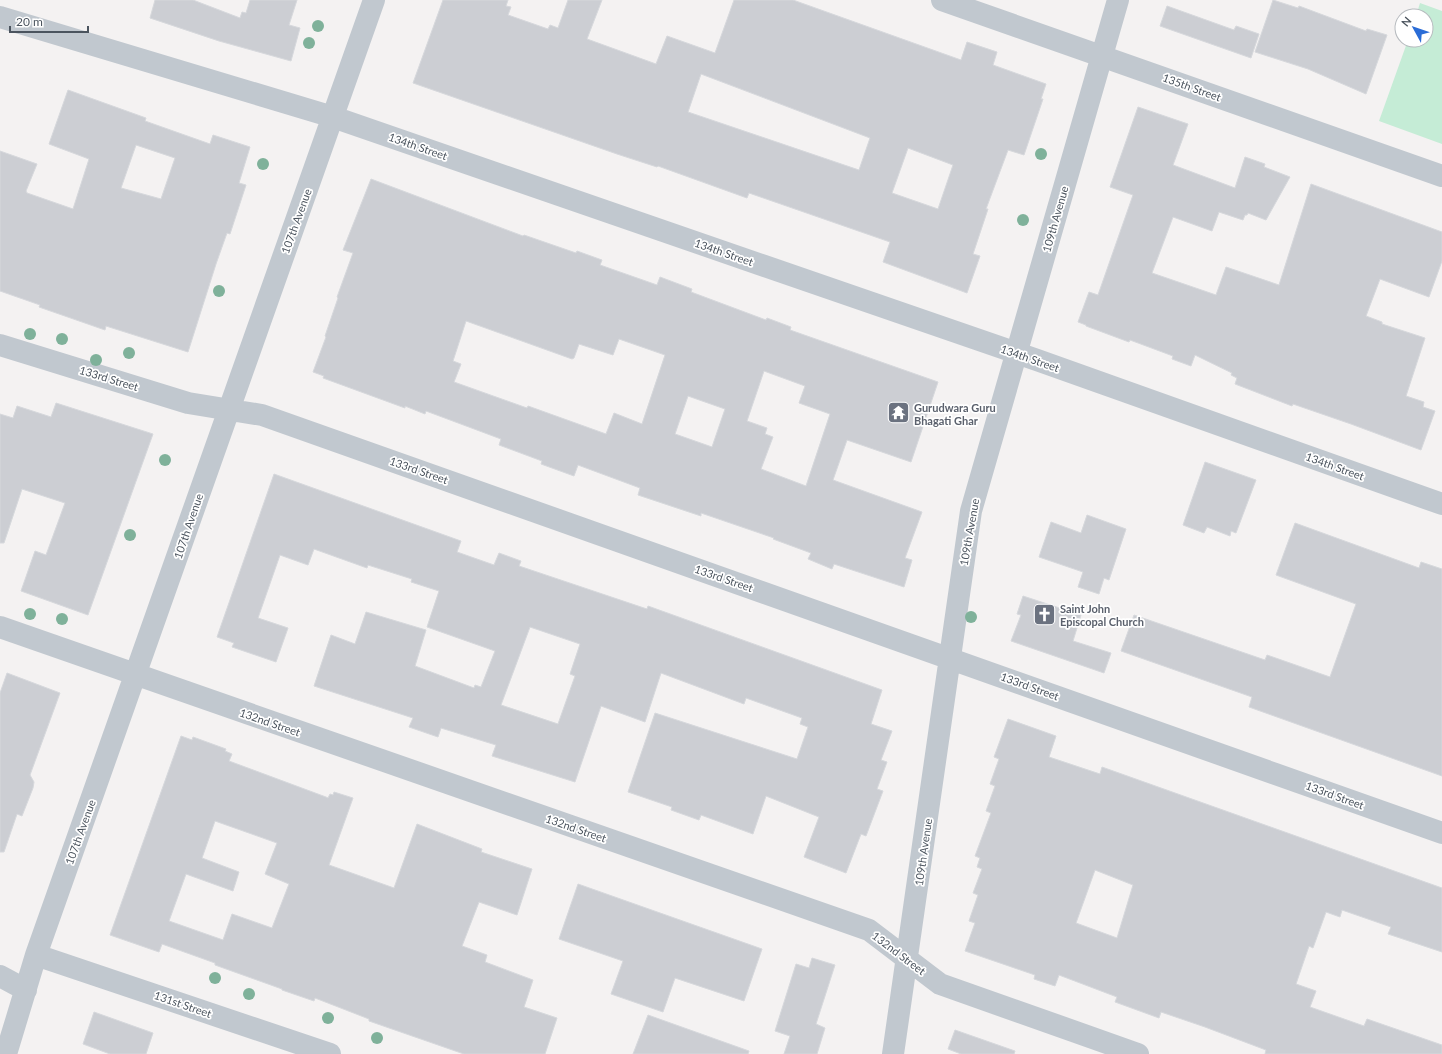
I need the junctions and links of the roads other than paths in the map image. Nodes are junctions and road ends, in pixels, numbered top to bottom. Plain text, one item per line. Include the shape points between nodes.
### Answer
1 (374, 0) edge
2 (942, 0) edge
3 (1118, 0) edge
4 (0, 17) edge
5 (1102, 55) junction
6 (333, 117) junction
7 (1442, 176) edge
8 (0, 345) edge
9 (1017, 353) junction
10 (229, 409) junction
11 (1442, 504) edge
12 (0, 627) edge
13 (951, 658) junction
14 (136, 674) junction
15 (1442, 832) edge
16 (36, 955) junction
17 (907, 959) junction
18 (0, 976) edge
19 (26, 990) junction
20 (6, 1054) edge
21 (330, 1054) edge
22 (893, 1054) edge
23 (1138, 1054) edge

1 - 6 street, 107th Avenue
2 - 5 street, 135th Street
3 - 5 street, 109th Avenue
4 - 6 street, 134th Street
5 - 7 street, 135th Street
5 - 9 street, 109th Avenue
6 - 9 street, 134th Street
6 - 10 street, 107th Avenue
8 - 10 street, 133rd Street via 188,403
9 - 11 street, 134th Street
9 - 13 street, 109th Avenue via 971,511
10 - 13 street, 133rd Street via 262,415
10 - 14 street, 107th Avenue
12 - 14 street, 132nd Street
13 - 15 street, 133rd Street
13 - 17 street, 109th Avenue
14 - 16 street, 107th Avenue
14 - 17 street, 132nd Street via 869,930
16 - 19 street, 107th Avenue
16 - 21 street, 131st Street
17 - 22 street, 109th Avenue
17 - 23 street, 132nd Street via 940,984
18 - 19 street
19 - 20 street, 107th Avenue

